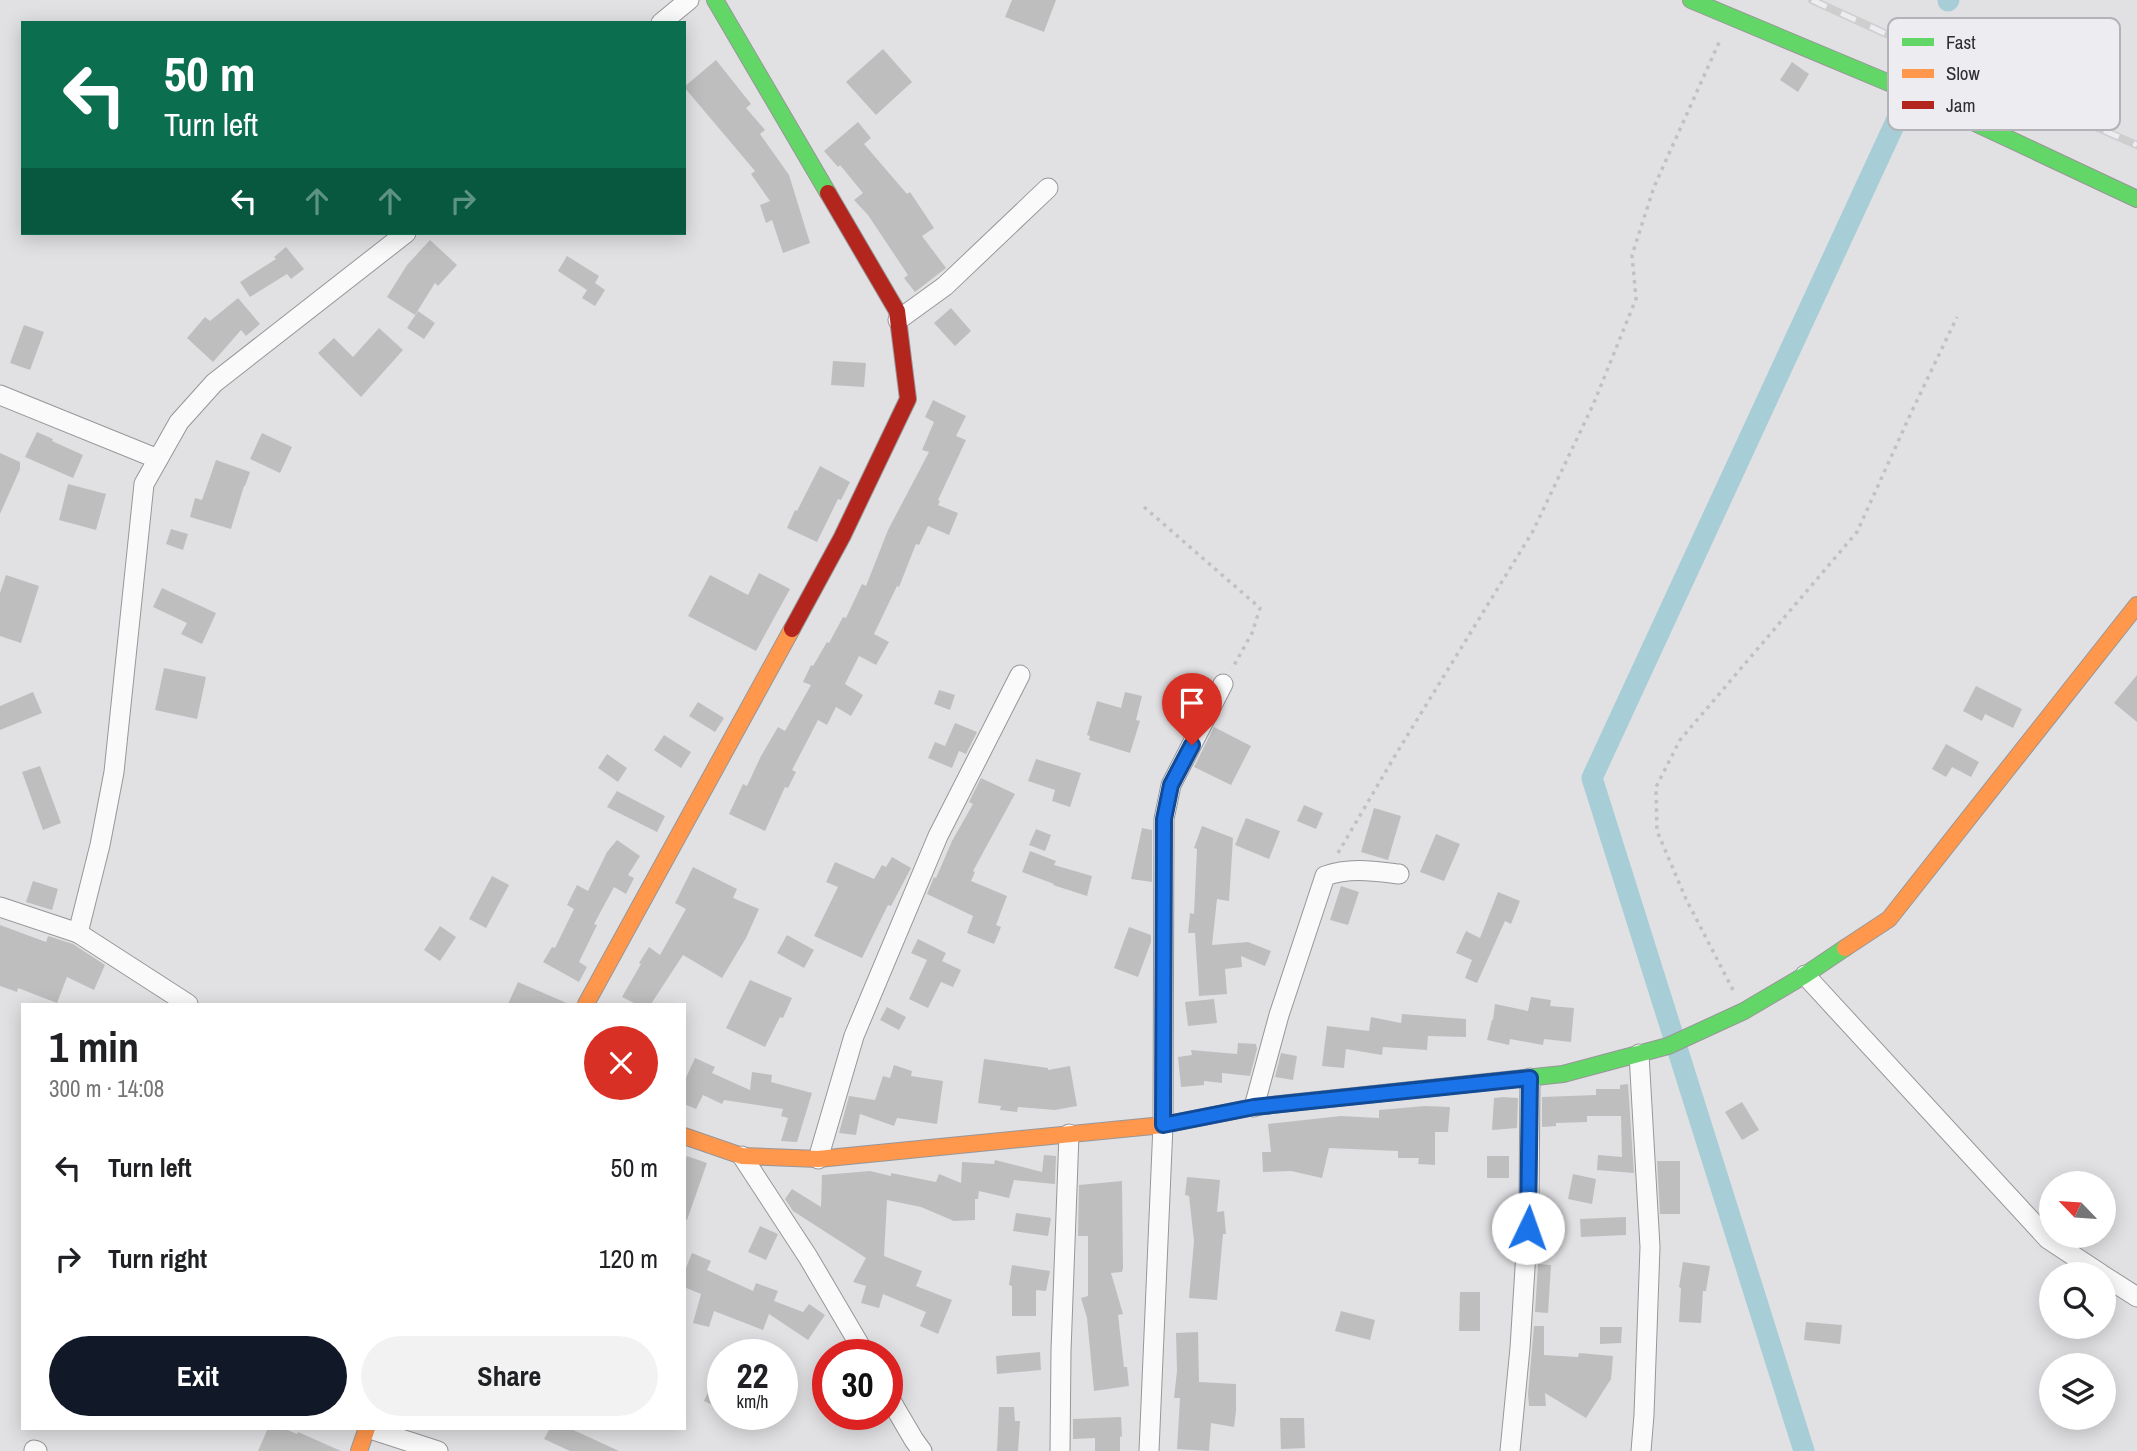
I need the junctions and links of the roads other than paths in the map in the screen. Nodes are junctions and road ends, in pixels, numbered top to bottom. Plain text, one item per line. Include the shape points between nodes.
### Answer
1 (689, 0) edge
2 (715, 0) edge
3 (1691, 0) edge
4 (663, 21) edge
5 (1888, 83) edge
6 (1990, 130) edge
7 (1048, 188) dead end
8 (2137, 199) edge
9 (402, 235) edge
10 (898, 320) junction
11 (0, 395) edge
12 (158, 459) junction
13 (2137, 605) edge
14 (1020, 676) dead end
15 (1223, 684) road end
16 (1399, 874) dead end
17 (0, 907) edge
18 (78, 933) junction
19 (1805, 975) junction
20 (186, 1003) edge
21 (587, 1003) edge
22 (1640, 1054) junction
23 (1530, 1078) junction
24 (1254, 1107) junction
25 (1163, 1125) junction
26 (1069, 1134) junction
27 (686, 1137) edge
28 (742, 1156) junction
29 (818, 1159) junction
30 (2082, 1262) edge
31 (2116, 1284) edge
32 (2137, 1297) edge
33 (856, 1339) edge
34 (903, 1425) edge
35 (366, 1430) edge
36 (373, 1430) edge
37 (914, 1447) edge
38 (359, 1451) edge
39 (438, 1451) edge
40 (1060, 1451) edge
41 (1149, 1451) edge
42 (1510, 1451) edge
43 (1641, 1451) edge

1 - 4 street
2 - 10 street via 897,311
3 - 5 street
6 - 8 street
7 - 10 street via 944,286
9 - 12 street via 214,383 179,422
10 - 21 street via 908,399 842,537
11 - 12 street
12 - 18 street via 144,484 114,772
13 - 19 street via 1889,919
14 - 29 street via 938,836 854,1036
15 - 25 street via 1171,785 1164,819
16 - 24 street via 1366,870 1325,876
17 - 18 street
18 - 20 street
19 - 22 street via 1744,1011
19 - 30 street via 2048,1239
22 - 23 street
22 - 43 street via 1650,1247
23 - 24 street
23 - 42 street via 1529,1204
24 - 25 street
25 - 26 street
25 - 41 street
26 - 29 street
26 - 40 street
27 - 28 street
28 - 29 street
28 - 33 street
31 - 32 street
34 - 37 street
35 - 38 street
36 - 39 street

